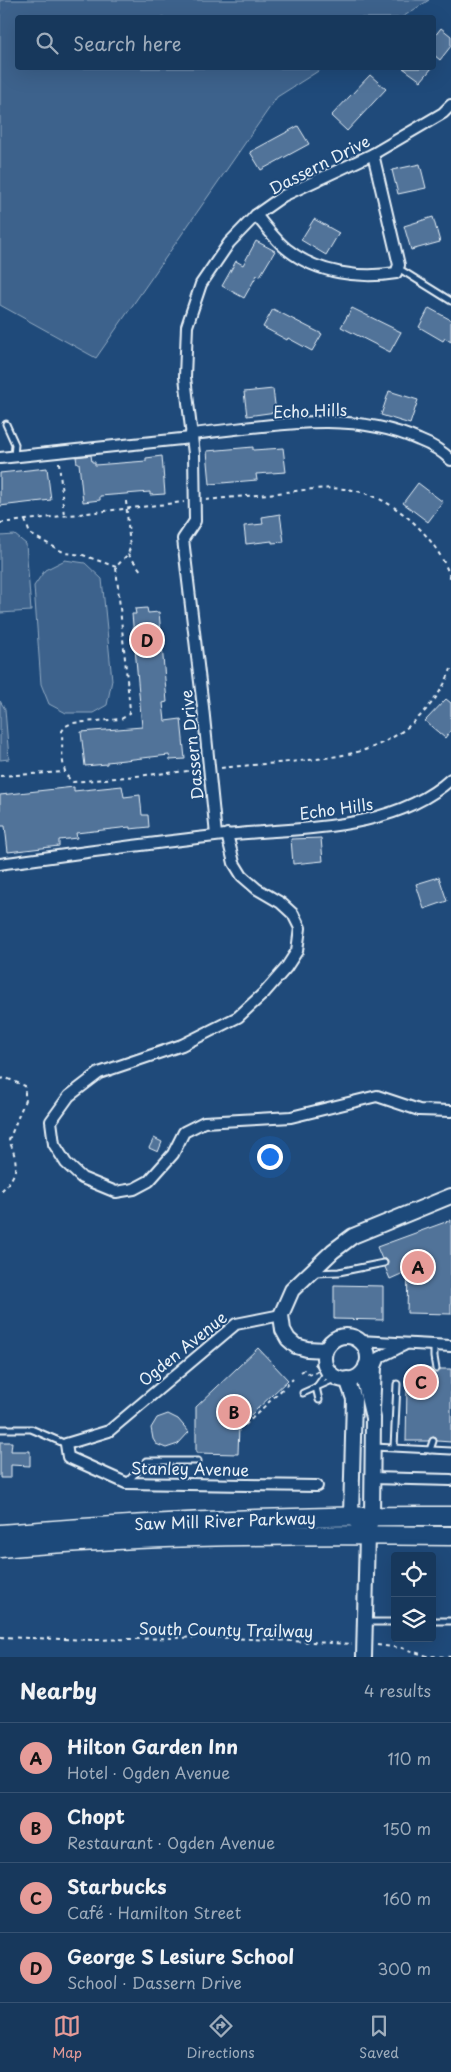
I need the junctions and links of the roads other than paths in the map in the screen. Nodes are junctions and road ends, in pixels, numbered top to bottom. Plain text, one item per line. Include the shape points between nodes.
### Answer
1 (449, 109) edge
2 (374, 154) junction
3 (256, 215) junction
4 (398, 268) junction
5 (451, 301) edge
6 (6, 424) dead end
7 (191, 436) junction
8 (14, 457) junction
9 (0, 458) edge
10 (451, 460) edge
11 (451, 780) edge
12 (221, 835) junction
13 (0, 864) edge
14 (451, 1111) edge
15 (451, 1196) edge
16 (384, 1263) dead end
17 (309, 1274) junction
18 (281, 1315) junction
19 (360, 1341) junction
20 (405, 1344) junction
21 (434, 1345) junction
22 (451, 1346) edge
23 (325, 1350) junction
24 (371, 1362) junction
25 (436, 1369) dead end
26 (337, 1376) junction
27 (397, 1384) dead end
28 (317, 1386) junction
29 (304, 1393) dead end
30 (319, 1400) dead end
31 (0, 1429) edge
32 (433, 1441) dead end
33 (66, 1444) junction
34 (372, 1447) junction
35 (394, 1447) junction
36 (430, 1450) junction
37 (451, 1451) edge
38 (198, 1462) dead end
39 (372, 1478) junction
40 (451, 1480) edge
41 (126, 1483) junction
42 (317, 1486) dead end
43 (351, 1515) junction
44 (372, 1516) junction
45 (451, 1516) edge
46 (0, 1534) edge
47 (367, 1535) junction
48 (451, 1536) edge
49 (0, 1548) edge
50 (451, 1621) edge
51 (366, 1622) junction
52 (391, 1622) edge
53 (436, 1622) edge
54 (364, 1651) edge

1 - 2 street, Dassern Drive
2 - 3 street, Dassern Drive via 283,196
2 - 4 street
3 - 4 street via 286,249 306,262 340,273 374,277 396,274
3 - 7 street, Dassern Drive via 229,243 201,284 187,326 185,377
4 - 5 lane
6 - 8 lane via 14,444
7 - 8 street
7 - 10 street, Echo Hills via 323,422 360,424 397,430 441,450
7 - 12 street, Dassern Drive via 194,521 183,539
8 - 9 street
11 - 12 street, Echo Hills via 421,800 382,816 340,825
12 - 13 street
12 - 14 street, Dassern Drive via 242,876 293,914 300,928 297,951 265,992 238,1017 182,1045 99,1073 70,1096 51,1120 54,1144 66,1163 82,1178 116,1192 134,1189 149,1181 173,1154 184,1132 204,1122 292,1117 377,1096 419,1110
15 - 17 street via 353,1236
16 - 17 lane
17 - 18 street via 292,1290
18 - 23 street via 288,1340 307,1349
18 - 33 street, Ogden Avenue via 236,1324 109,1431
19 - 20 street
19 - 23 street via 340,1336
19 - 24 street
20 - 21 street
20 - 24 street
21 - 22 street
21 - 25 lane
23 - 26 street via 325,1364
24 - 26 street via 356,1377
24 - 34 street via 365,1384 373,1418
26 - 28 lane
26 - 28 lane
26 - 43 street via 354,1399
27 - 35 lane
28 - 29 lane
28 - 30 lane
31 - 33 lane via 31,1429
32 - 36 lane
33 - 41 street, Stanley Avenue via 68,1457
34 - 35 lane
34 - 39 street
35 - 36 lane
36 - 37 lane
38 - 41 lane via 147,1461
39 - 40 street
39 - 44 street
41 - 42 street, Stanley Avenue
43 - 44 highway, Saw Mill River Parkway
43 - 46 highway, Saw Mill River Parkway via 173,1522
43 - 47 street
44 - 45 highway, Saw Mill River Parkway
44 - 47 street
47 - 48 highway, Saw Mill River Parkway
47 - 49 highway, Saw Mill River Parkway via 102,1541
47 - 51 street
50 - 53 lane
51 - 52 lane
51 - 54 street

